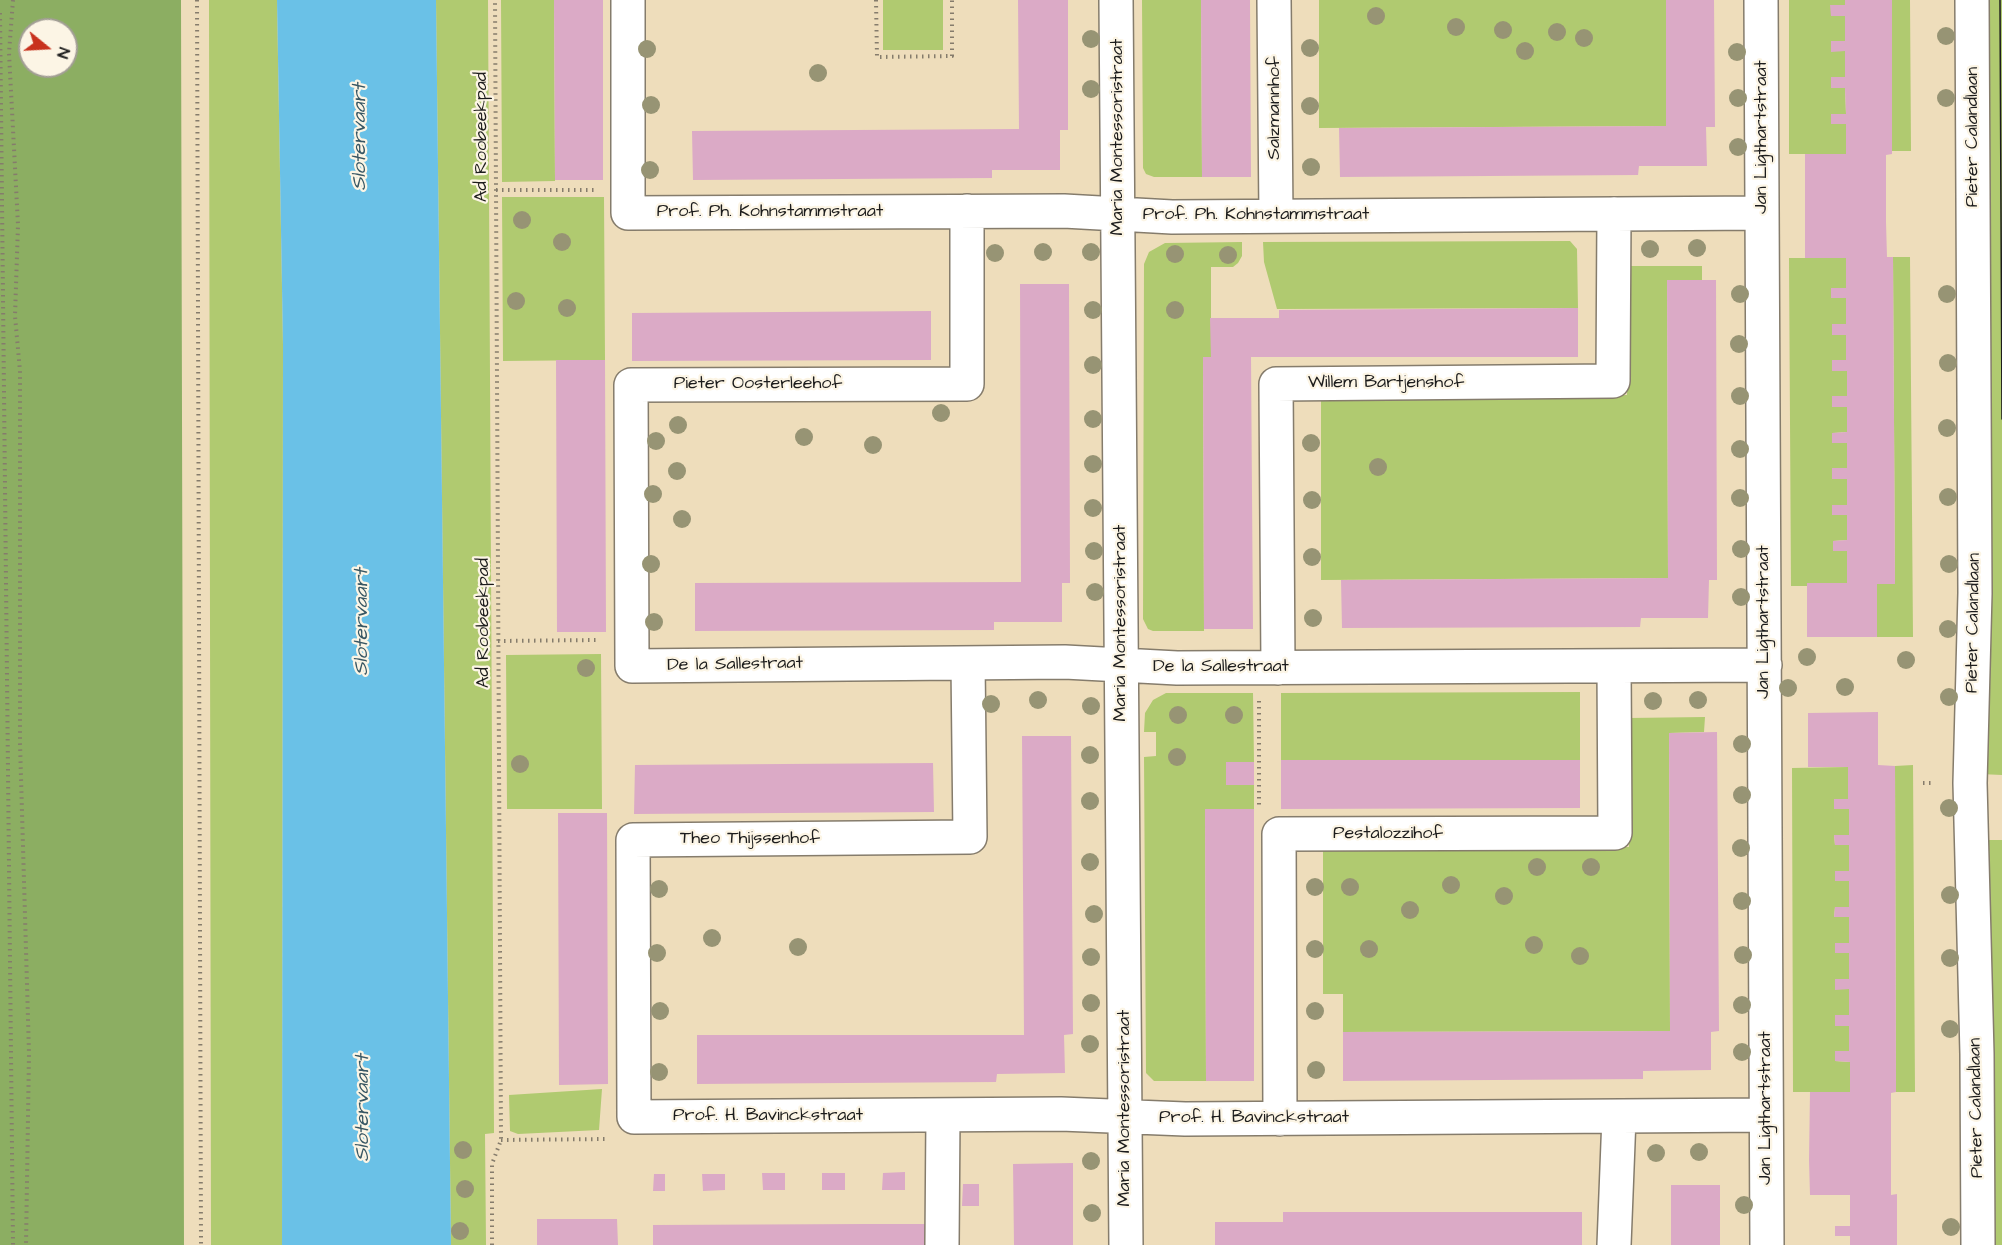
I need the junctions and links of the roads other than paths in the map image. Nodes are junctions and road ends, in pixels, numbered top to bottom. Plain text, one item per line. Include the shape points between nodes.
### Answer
1 (628, 0) edge
2 (1116, 0) edge
3 (1274, 0) edge
4 (1761, 0) edge
5 (1972, 0) edge
6 (967, 211) junction
7 (1762, 213) junction
8 (1118, 214) junction
9 (1614, 214) junction
10 (1276, 216) junction
11 (632, 640) joint
12 (968, 663) junction
13 (1121, 665) junction
14 (1765, 665) junction
15 (1614, 666) junction
16 (1269, 668) junction
17 (943, 1115) junction
18 (1766, 1115) junction
19 (1619, 1116) junction
20 (634, 1117) joint
21 (1125, 1117) junction
22 (1280, 1119) junction
23 (942, 1245) edge
24 (1126, 1245) edge
25 (1614, 1245) edge
26 (1767, 1245) edge
27 (1978, 1245) edge

1 - 6 street, Prof. Ph. Kohnstammstraat via 628,213
2 - 8 street, Maria Montessoristraat
3 - 10 street, Salzmannhof
4 - 7 street, Jan Ligthartstraat
5 - 27 street, Pieter Calandlaan via 1975,593 1970,783
6 - 8 street, Prof. Ph. Kohnstammstraat
6 - 11 street, Pieter Oosterleehof via 967,384 631,385
7 - 9 street, Prof. Ph. Kohnstammstraat
7 - 14 street, Jan Ligthartstraat
8 - 10 street, Prof. Ph. Kohnstammstraat
8 - 13 street, Maria Montessoristraat
9 - 10 street, Prof. Ph. Kohnstammstraat
9 - 16 street, Willem Bartjenshof via 1613,381 1276,384
11 - 12 street, De la Sallestraat via 632,666
12 - 13 street, De la Sallestraat
12 - 20 street, Theo Thijssenhof via 970,837 633,840
13 - 16 street, De la Sallestraat
13 - 21 street, Maria Montessoristraat
14 - 15 street, De la Sallestraat
14 - 18 street, Jan Ligthartstraat
15 - 16 street, De la Sallestraat
15 - 22 street, Pestalozzihof via 1615,833 1279,834
17 - 20 street, Prof. H. Bavinckstraat
17 - 21 street, Prof. H. Bavinckstraat
17 - 23 street
18 - 19 street, Prof. H. Bavinckstraat
18 - 26 street, Jan Ligthartstraat
19 - 22 street, Prof. H. Bavinckstraat
19 - 25 street
21 - 22 street, Prof. H. Bavinckstraat
21 - 24 street, Maria Montessoristraat

